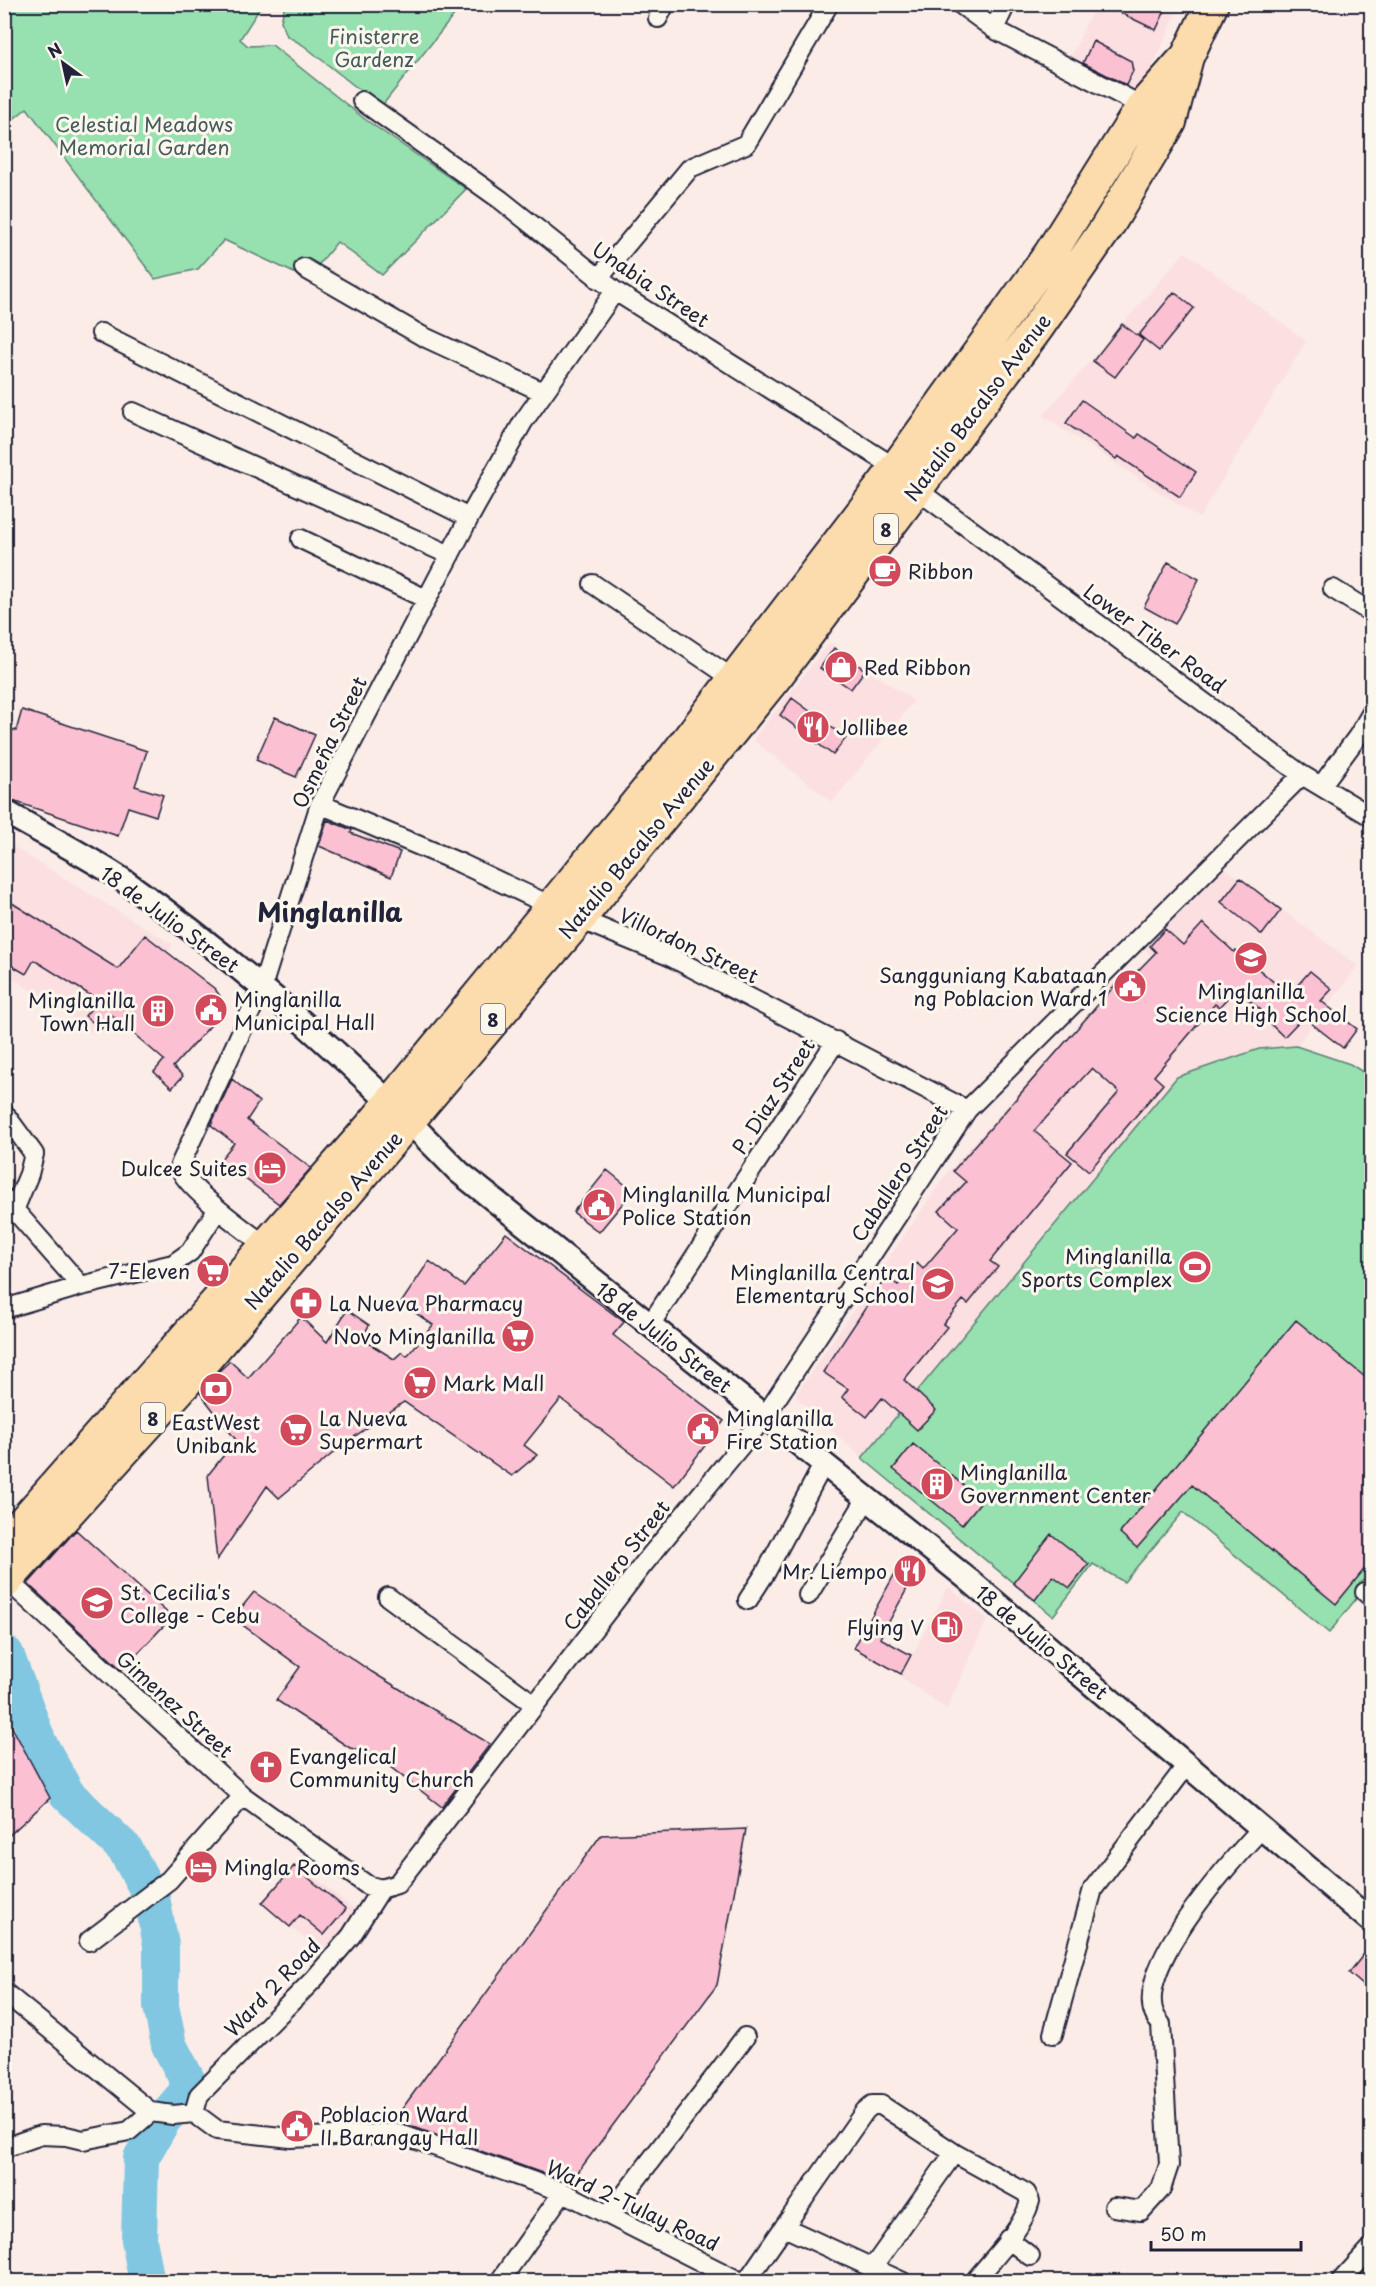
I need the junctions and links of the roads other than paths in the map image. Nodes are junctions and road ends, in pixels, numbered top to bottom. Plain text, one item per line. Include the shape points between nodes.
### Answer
1 (829, 4) edge
2 (960, 4) edge
3 (1006, 4) edge
4 (1212, 4) edge
5 (994, 30) junction
6 (1187, 57) junction
7 (362, 101) dead end
8 (1143, 106) junction
9 (1170, 122) junction
10 (304, 268) dead end
11 (598, 279) junction
12 (615, 291) junction
13 (101, 333) dead end
14 (543, 392) junction
15 (133, 412) dead end
16 (906, 478) junction
17 (469, 518) junction
18 (301, 539) dead end
19 (450, 555) junction
20 (593, 584) dead end
21 (1333, 589) dead end
22 (426, 599) junction
23 (1371, 613) edge
24 (735, 680) junction
25 (1371, 712) edge
26 (1302, 775) junction
27 (1321, 786) junction
28 (320, 804) junction
29 (4, 811) edge
30 (1371, 816) edge
31 (566, 913) junction
32 (262, 987) junction
33 (836, 1041) junction
34 (967, 1110) junction
35 (400, 1112) junction
36 (4, 1113) edge
37 (10, 1203) edge
38 (218, 1209) junction
39 (266, 1246) junction
40 (81, 1286) junction
41 (4, 1309) edge
42 (650, 1325) junction
43 (765, 1416) junction
44 (824, 1463) junction
45 (867, 1498) junction
46 (4, 1544) edge
47 (6, 1582) edge
48 (808, 1595) dead end
49 (388, 1597) dead end
50 (748, 1600) dead end
51 (534, 1705) junction
52 (1187, 1765) junction
53 (243, 1796) junction
54 (1262, 1829) junction
55 (381, 1889) junction
56 (1371, 1922) edge
57 (89, 1941) dead end
58 (4, 1992) edge
59 (1053, 2034) dead end
60 (745, 2037) dead end
61 (194, 2113) junction
62 (163, 2114) junction
63 (4, 2148) edge
64 (954, 2153) junction
65 (563, 2192) junction
66 (1114, 2207) dead end
67 (609, 2215) junction
68 (784, 2227) junction
69 (1008, 2239) junction
70 (1371, 2247) edge
71 (1030, 2256) dead end
72 (873, 2267) junction
73 (499, 2282) edge
74 (741, 2282) edge
75 (746, 2282) edge
76 (903, 2282) edge
77 (974, 2282) edge
78 (1340, 2282) edge

1 - 11 street via 746,144 690,168
2 - 5 street
3 - 5 street
4 - 6 highway, Natalio Bacalso Avenue / 8
5 - 8 street
6 - 8 highway, Natalio Bacalso Avenue / 8
6 - 9 highway, Natalio Bacalso Avenue / 8
7 - 11 street, Unabia Street via 501,200
8 - 9 street
8 - 16 highway, Natalio Bacalso Avenue / 8
9 - 16 highway, Natalio Bacalso Avenue / 8 via 1107,227 1037,327
10 - 14 street via 422,336
11 - 12 street, Unabia Street
12 - 14 street, Osmeña Street
12 - 16 street, Unabia Street
13 - 17 street
14 - 17 street, Osmeña Street
15 - 19 street
16 - 24 highway, Natalio Bacalso Avenue / 8
16 - 26 street, Lower Tiber Road
16 - 31 highway, Natalio Bacalso Avenue / 8 via 777,675
17 - 19 street, Osmeña Street
18 - 22 street
19 - 22 street, Osmeña Street
20 - 24 street
21 - 23 street
22 - 28 street, Osmeña Street
24 - 31 highway, Natalio Bacalso Avenue / 8
25 - 27 street
26 - 27 street, Lower Tiber Road
26 - 34 street, Caballero Street
27 - 30 street, Lower Tiber Road
28 - 31 street, Villordon Street
28 - 32 street, Osmeña Street
29 - 32 street, 18 de Julio Street via 126,882
31 - 33 street, Villordon Street via 669,957
31 - 35 highway, Natalio Bacalso Avenue / 8
32 - 35 street, 18 de Julio Street
32 - 38 street, Osmeña Street via 179,1169
33 - 34 street, Villordon Street
33 - 42 street, P. Diaz Street
34 - 43 street, Caballero Street
35 - 39 highway, Natalio Bacalso Avenue / 8
35 - 42 street, 18 de Julio Street via 459,1172
35 - 47 highway, Natalio Bacalso Avenue / 8 via 183,1384
36 - 37 street via 34,1154 29,1174
37 - 40 street
38 - 39 street, Osmeña Street
38 - 40 street via 190,1252 173,1264
39 - 46 highway, Natalio Bacalso Avenue / 8
40 - 41 street
42 - 43 street, 18 de Julio Street
43 - 44 street, 18 de Julio Street
43 - 51 street, Caballero Street
44 - 45 street, 18 de Julio Street
44 - 50 street
45 - 48 street
45 - 52 street, 18 de Julio Street
47 - 53 street, Gimenez Street
49 - 51 street
51 - 55 street, Caballero Street via 397,1884
52 - 54 street, 18 de Julio Street
52 - 59 street via 1093,1889
53 - 55 street, Gimenez Street via 340,1867 367,1885
53 - 57 street via 151,1895
54 - 56 street, 18 de Julio Street
54 - 66 street via 1184,1921 1156,1975 1152,2007 1161,2024 1169,2164 1161,2189 1141,2211
55 - 61 street, Ward 2 Road via 351,1936 315,1978 199,2095
58 - 62 street
60 - 67 street
61 - 62 street
61 - 65 street, Ward 2-Tulay Road via 217,2130 291,2138 397,2133
62 - 63 street via 129,2132 83,2140 41,2135
64 - 68 street via 881,2105 872,2105
64 - 69 street via 1026,2193 1028,2209
64 - 72 street
65 - 67 street, Ward 2-Tulay Road
65 - 73 street
67 - 74 street, Ward 2-Tulay Road
68 - 72 street
68 - 75 street
69 - 71 street
69 - 77 street
70 - 78 street
72 - 76 street

